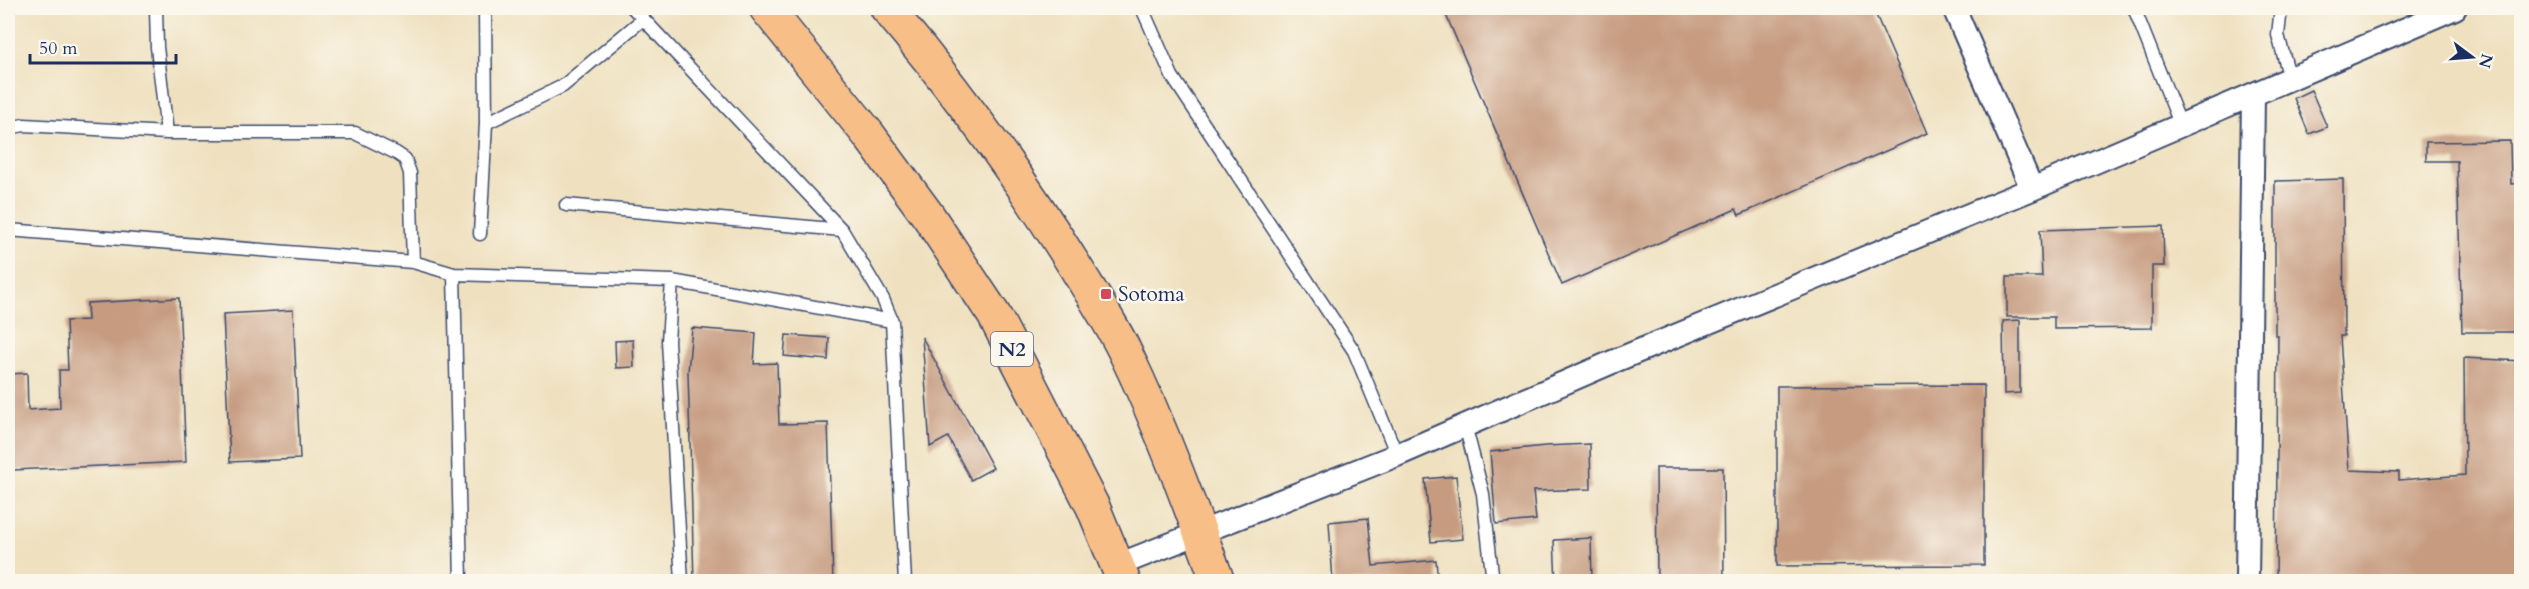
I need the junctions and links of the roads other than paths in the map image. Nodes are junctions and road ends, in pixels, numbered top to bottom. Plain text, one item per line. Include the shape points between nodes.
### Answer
1 (156, 8) edge
2 (485, 8) edge
3 (633, 8) edge
4 (766, 8) edge
5 (886, 8) edge
6 (1142, 8) edge
7 (1954, 8) edge
8 (2134, 8) edge
9 (2281, 8) edge
10 (2455, 8) edge
11 (643, 20) junction
12 (2290, 79) junction
13 (2253, 95) junction
14 (486, 123) junction
15 (2181, 126) junction
16 (8, 128) edge
17 (167, 133) junction
18 (2032, 189) junction
19 (566, 205) dead end
20 (8, 230) edge
21 (842, 230) junction
22 (480, 234) dead end
23 (413, 262) junction
24 (454, 274) junction
25 (672, 281) junction
26 (892, 321) junction
27 (1466, 425) junction
28 (1397, 455) junction
29 (1199, 531) junction
30 (1121, 573) edge
31 (461, 582) edge
32 (682, 582) edge
33 (905, 582) edge
34 (1218, 582) edge
35 (1493, 582) edge
36 (2247, 582) edge

1 - 17 lane
2 - 14 lane
3 - 11 lane
4 - 30 highway, N2 via 875,143 994,315 1088,497
5 - 29 highway via 951,85 1009,165 1094,298 1126,353
6 - 28 lane via 1172,76 1354,351
7 - 18 street
8 - 15 lane
9 - 12 lane via 2278,35
10 - 12 street
11 - 14 lane via 563,86
11 - 21 lane
12 - 13 street
13 - 15 street
13 - 36 street
14 - 22 lane
15 - 18 street
16 - 17 lane via 24,125
17 - 23 lane via 355,133 396,153 405,159 410,173
18 - 27 street
19 - 21 lane
20 - 23 lane
21 - 26 lane via 867,269
23 - 24 lane
24 - 25 lane
24 - 31 lane
25 - 26 lane
25 - 32 lane via 668,341
26 - 33 lane
27 - 28 street
27 - 35 lane via 1483,494
28 - 29 street
29 - 30 street
29 - 34 highway

